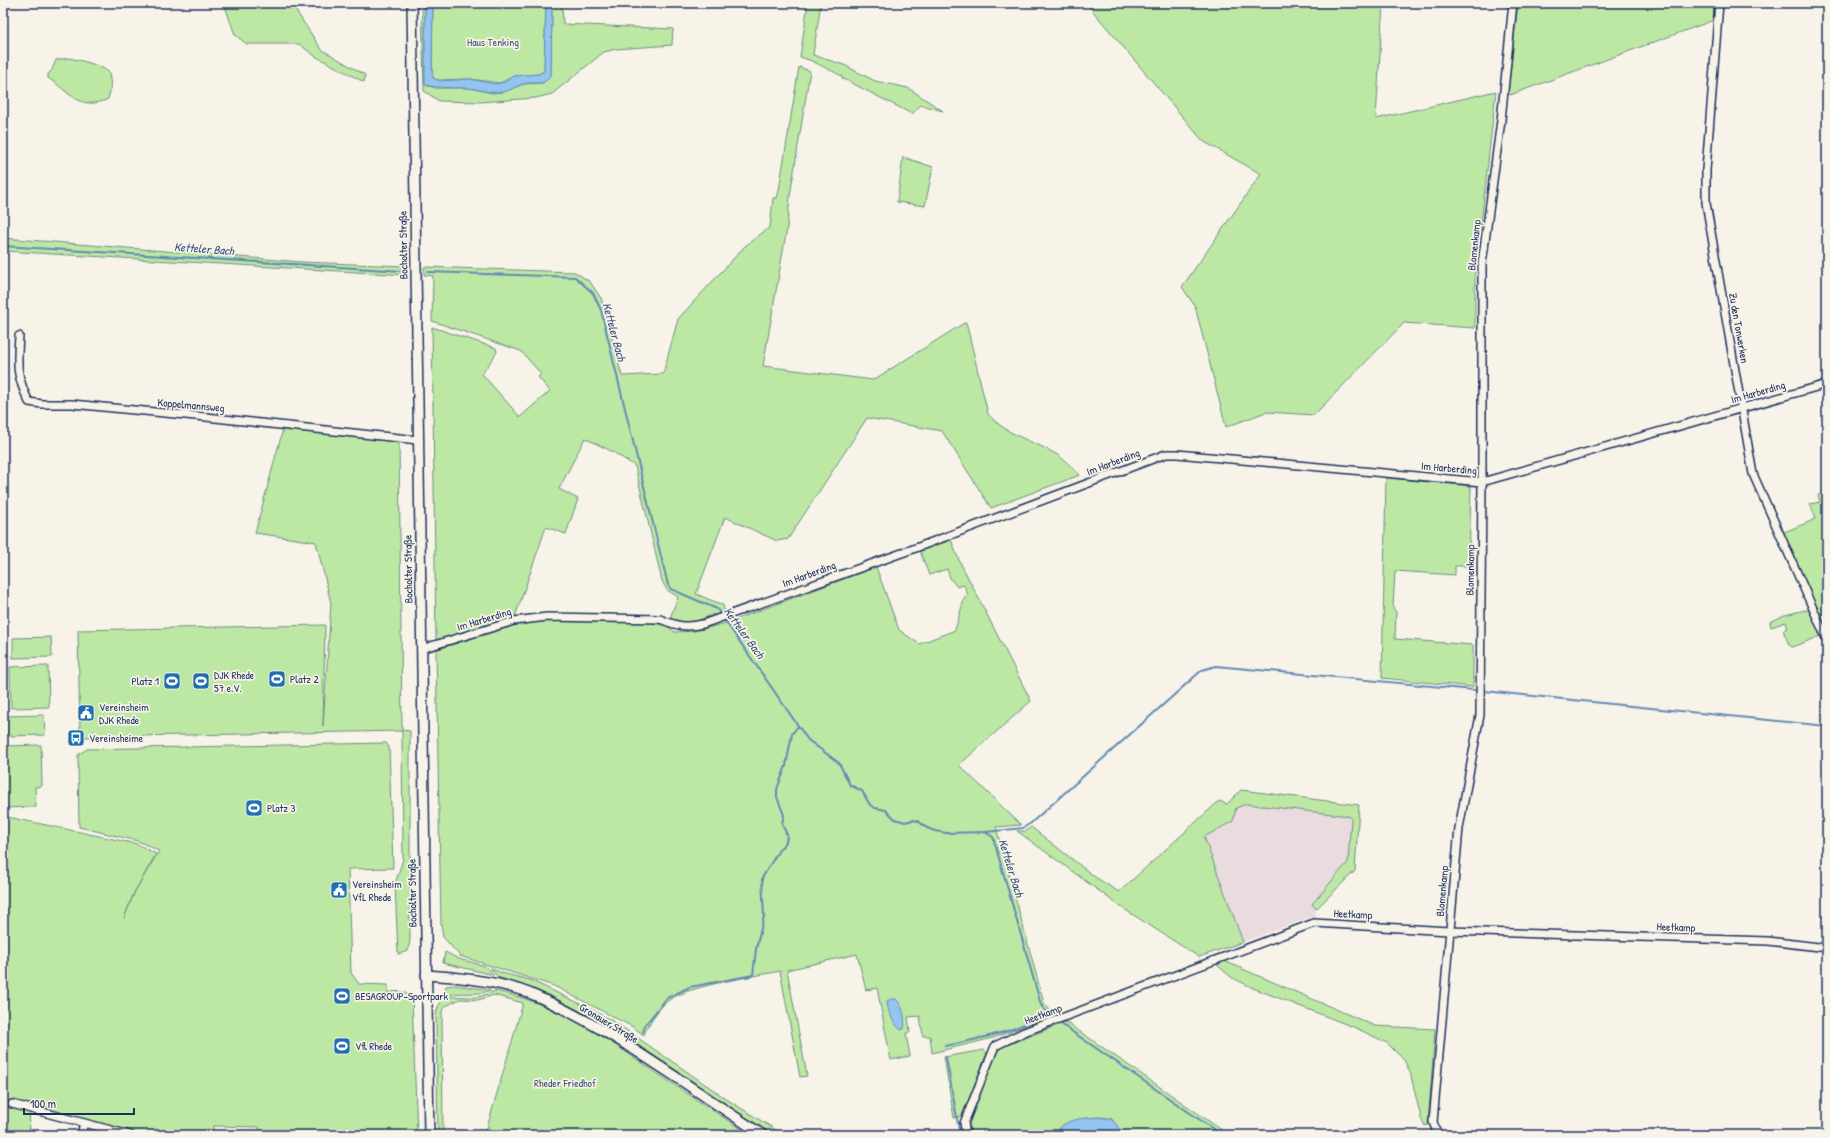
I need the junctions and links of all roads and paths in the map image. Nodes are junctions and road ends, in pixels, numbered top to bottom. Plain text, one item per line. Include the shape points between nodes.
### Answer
1 (412, 3) edge
2 (1513, 3) edge
3 (1718, 3) edge
4 (19, 336) dead end
5 (1827, 384) edge
6 (1741, 408) junction
7 (418, 440) junction
8 (1482, 482) junction
9 (1827, 640) edge
10 (421, 649) junction
11 (1449, 931) junction
12 (1827, 948) edge
13 (426, 975) junction
14 (12, 1104) dead end
15 (84, 1123) junction
16 (81, 1135) edge
17 (130, 1135) edge
18 (429, 1135) edge
19 (762, 1135) edge
20 (966, 1135) edge
21 (1438, 1135) edge

1 - 7 main road, Bocholter Straße
2 - 8 street, Blomenkamp via 1482,264
3 - 6 street, Zu den Tonwerken via 1706,203
4 - 7 street, Koppelmannsweg via 17,368 29,402 206,417
5 - 6 street, Im Harberding
6 - 8 street, Im Harberding
6 - 9 street, Zu den Tonwerken via 1753,474
7 - 10 main road, Bocholter Straße
8 - 10 street, Im Harberding via 1166,454 913,549 688,627 660,619 547,617 514,621
8 - 11 street, Blomenkamp via 1480,715 1459,828
10 - 13 main road, Bocholter Straße
11 - 12 street, Heetkamp via 1768,941
11 - 20 street, Heetkamp via 1314,923 1024,1032 994,1046 964,1123
11 - 21 street, Blomenkamp via 1432,1122
13 - 18 main road, Bocholter Straße
13 - 19 main road, Gronauer Straße via 465,978 534,995 601,1029
14 - 15 street
15 - 16 street
15 - 17 street

